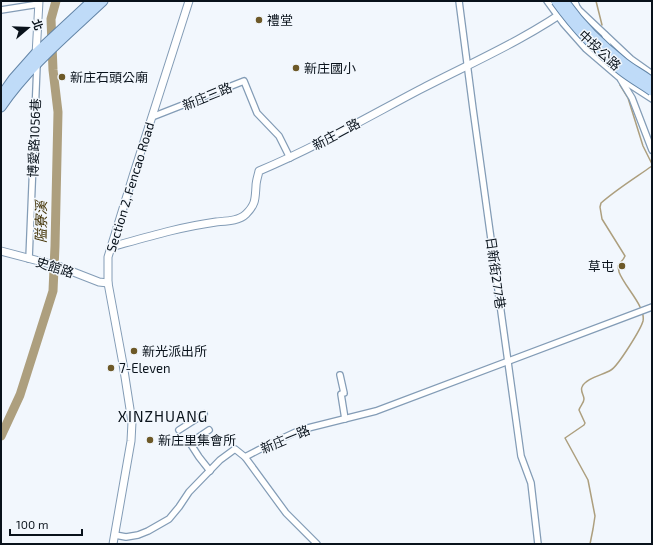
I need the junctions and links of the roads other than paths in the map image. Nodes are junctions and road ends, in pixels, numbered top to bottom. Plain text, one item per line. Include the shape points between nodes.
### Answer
1 (92, 1) edge
2 (103, 1) edge
3 (189, 1) edge
4 (459, 1) edge
5 (547, 1) edge
6 (556, 1) edge
7 (564, 1) edge
8 (39, 2) edge
9 (575, 2) edge
10 (1, 10) edge
11 (558, 16) junction
12 (605, 35) junction
13 (36, 53) junction
14 (36, 64) junction
15 (467, 66) junction
16 (652, 74) edge
17 (621, 79) junction
18 (652, 82) edge
19 (652, 91) edge
20 (1, 96) edge
21 (652, 100) edge
22 (1, 108) edge
23 (152, 117) junction
24 (652, 150) edge
25 (290, 158) junction
26 (111, 247) junction
27 (1, 251) edge
28 (31, 259) junction
29 (108, 283) junction
30 (652, 307) edge
31 (508, 361) junction
32 (340, 375) dead end
33 (204, 414) dead end
34 (345, 419) junction
35 (179, 430) dead end
36 (209, 430) dead end
37 (245, 457) junction
38 (210, 471) junction
39 (115, 535) junction
40 (113, 544) edge
41 (317, 544) edge
42 (538, 544) edge

1 - 13 main road
2 - 14 main road
3 - 23 street, Section 2, Fencao Road
4 - 15 street, 日新街277巷
5 - 11 street
6 - 19 main road, 中投公路, bridge via 592,43 621,70
7 - 18 main road, 中投公路, bridge via 596,38 624,63
8 - 10 street
8 - 13 street
9 - 11 street, 新庄二路
9 - 12 street via 579,10
11 - 15 street, 新庄二路
11 - 17 street via 586,49
12 - 16 street
12 - 17 street via 615,69
13 - 14 street
13 - 20 main road
14 - 22 main road via 10,93
14 - 28 street, 博愛路1056巷
15 - 25 street, 新庄二路
15 - 31 street, 日新街277巷
17 - 21 street
17 - 24 street via 632,98
23 - 25 street, 新庄三路 via 244,81 257,113 279,136
23 - 26 street, Section 2, Fencao Road
25 - 26 street, 新庄二路 via 259,171 256,198 245,216 170,230
26 - 29 street, Section 2, Fencao Road via 108,258
27 - 28 street, 史館路
28 - 29 street, 史館路 via 58,266 98,282
29 - 39 street, Section 2, Fencao Road via 132,422
30 - 31 street, 新庄一路
31 - 34 street, 新庄一路 via 376,411
31 - 42 street, 日新街277巷 via 521,456 531,483
32 - 34 street
33 - 35 street
34 - 37 street, 新庄一路 via 300,430
36 - 38 street via 190,443
37 - 38 street, 新庄一路 via 235,449
37 - 41 street via 286,513
38 - 39 street, 新庄一路 via 189,492 169,519 138,536
39 - 40 street, Section 2, Fencao Road

